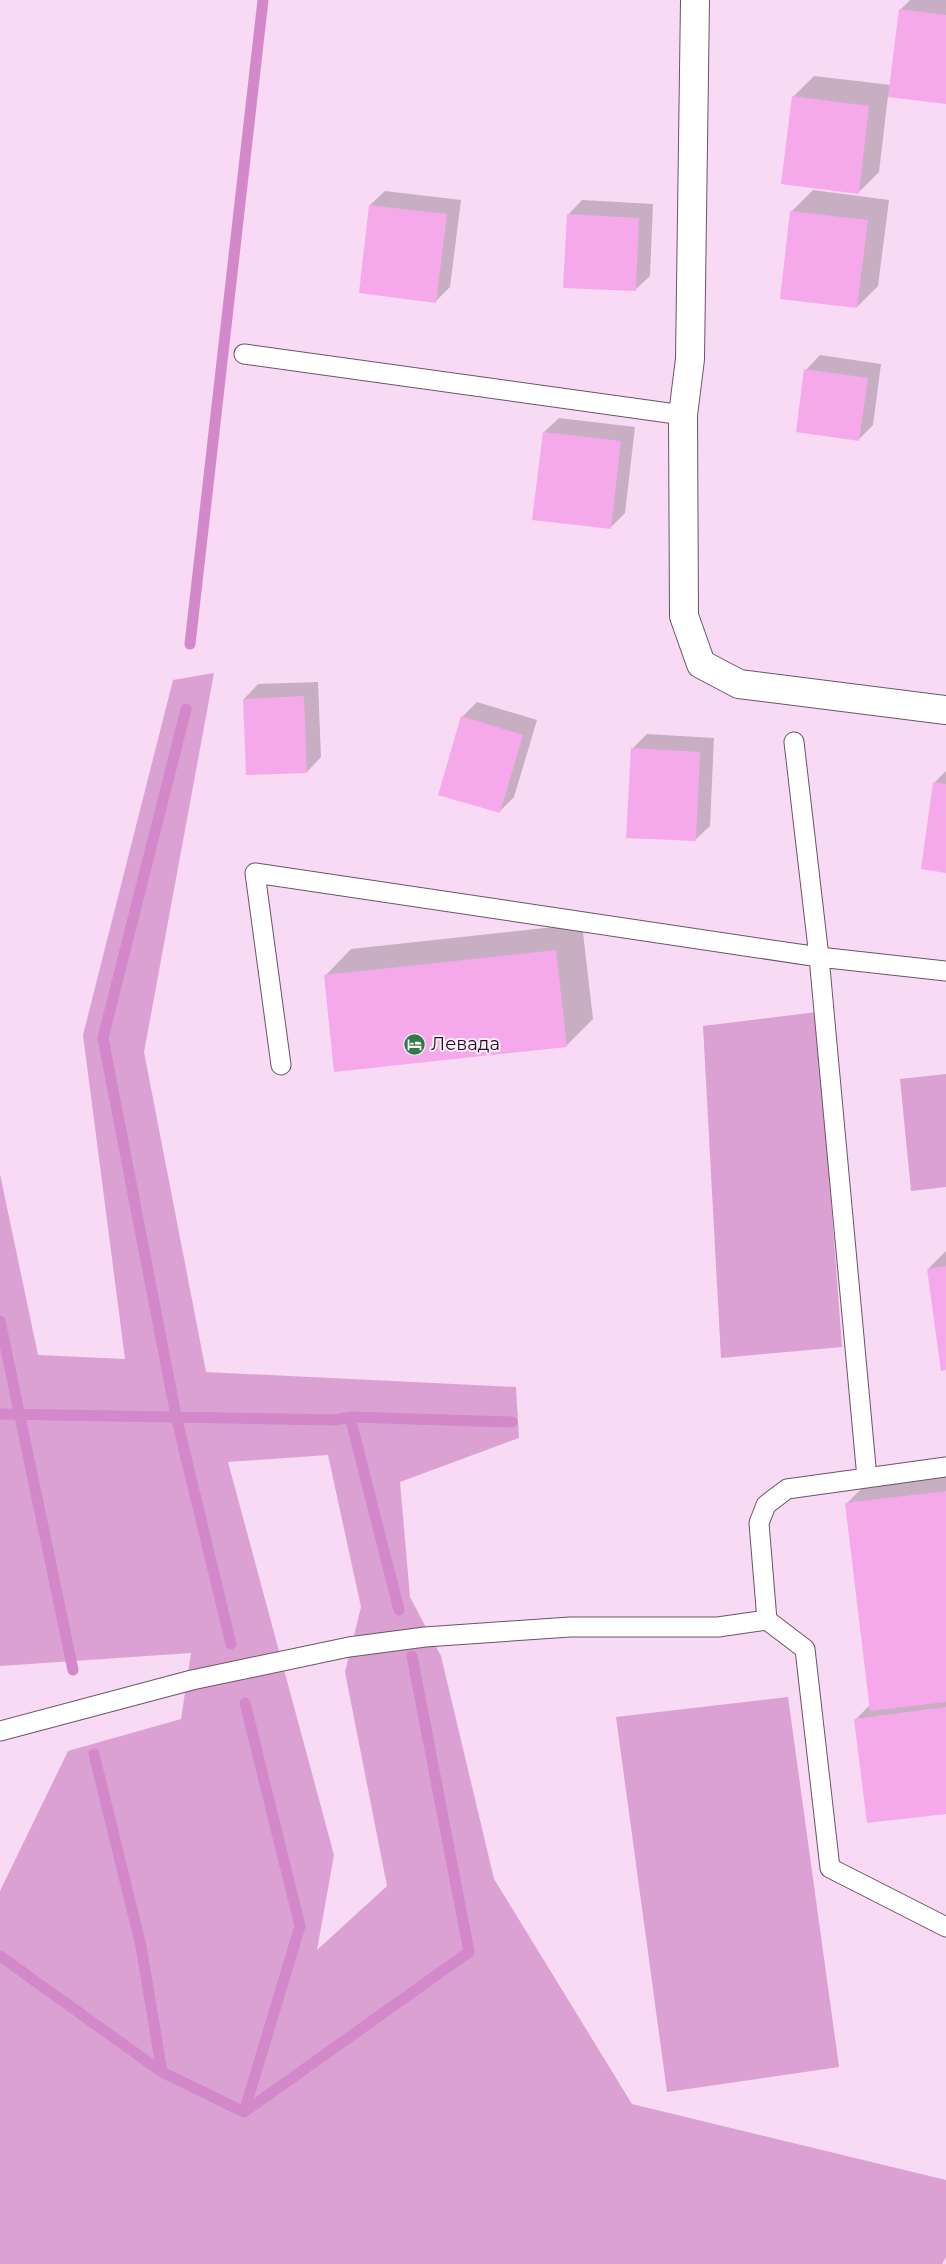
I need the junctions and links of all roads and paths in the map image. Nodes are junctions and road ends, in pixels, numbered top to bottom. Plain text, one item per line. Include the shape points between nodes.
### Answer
1 (695, 0) edge
2 (244, 354) dead end
3 (683, 415) junction
4 (946, 710) edge
5 (794, 742) dead end
6 (819, 957) junction
7 (946, 971) edge
8 (281, 1064) dead end
9 (946, 1467) edge
10 (868, 1478) junction
11 (767, 1620) junction
12 (0, 1731) edge
13 (946, 1927) edge

1 - 3 street via 690,359
2 - 3 lane
3 - 4 street via 684,616 701,664 739,684
5 - 6 lane
6 - 7 lane
6 - 8 lane via 255,873
6 - 10 lane
9 - 10 lane
10 - 11 lane via 787,1489 766,1505 758,1523
11 - 12 lane via 718,1626 570,1626 349,1646 192,1680
11 - 13 lane via 805,1649 830,1868

